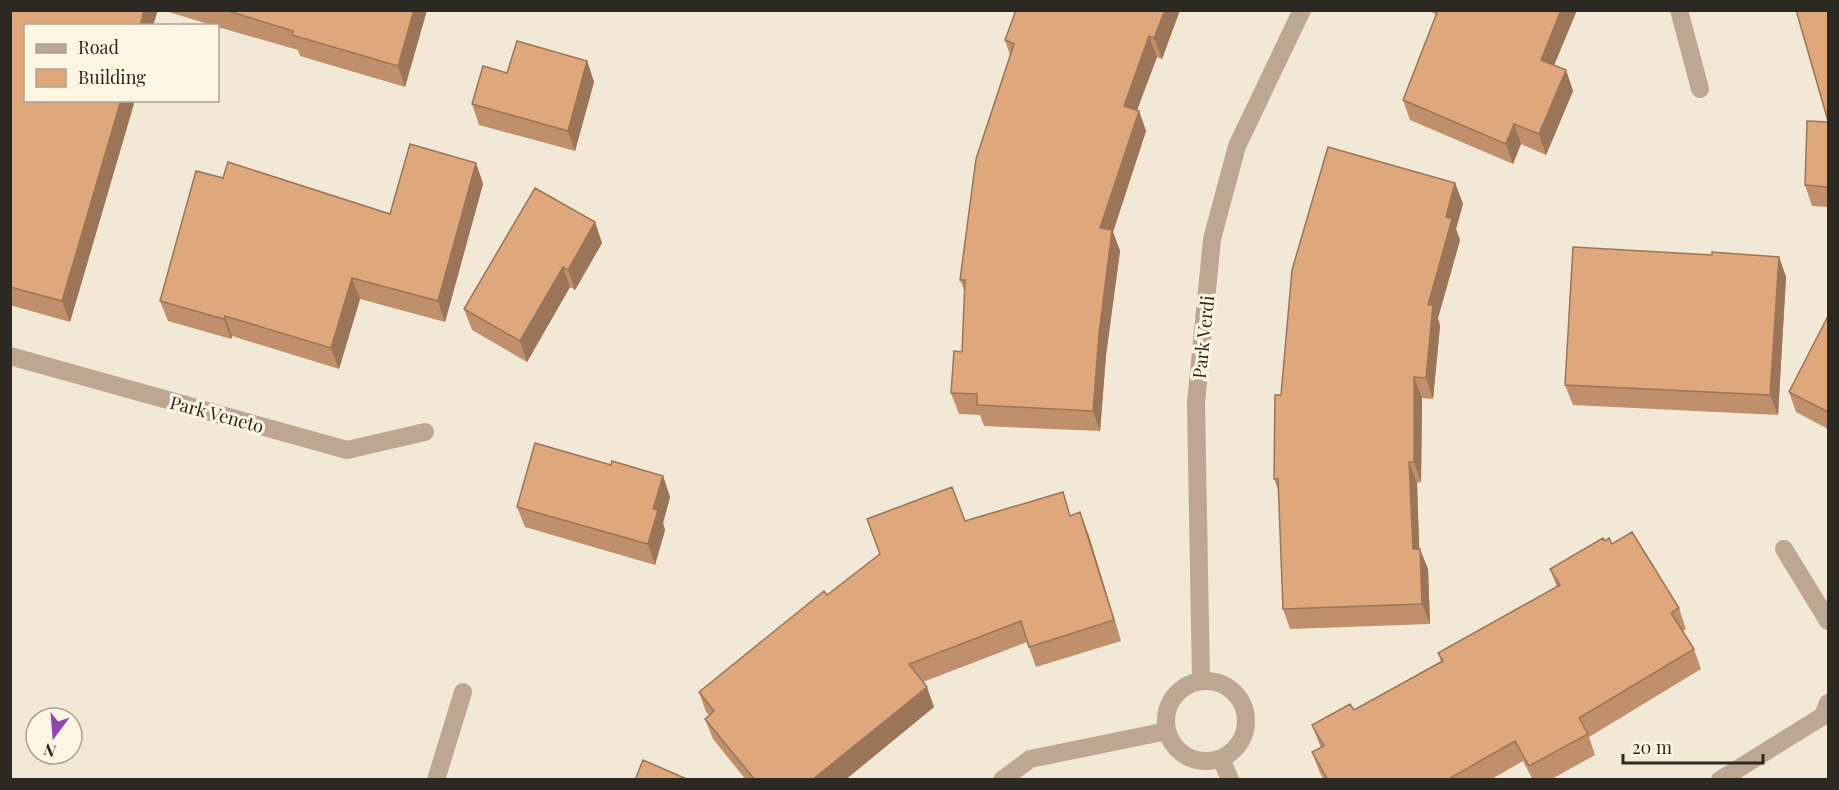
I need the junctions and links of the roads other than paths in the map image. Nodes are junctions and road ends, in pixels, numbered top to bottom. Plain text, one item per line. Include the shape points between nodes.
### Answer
1 (1302, 10) edge
2 (1679, 10) edge
3 (1700, 90) dead end
4 (10, 356) edge
5 (425, 432) dead end
6 (1784, 549) dead end
7 (1828, 621) edge
8 (1201, 681) junction
9 (463, 692) dead end
10 (1828, 704) edge
11 (1167, 731) junction
12 (1221, 758) junction
13 (436, 780) edge
14 (1002, 780) edge
15 (1230, 780) edge
16 (1720, 780) edge

1 - 8 street, Park Verdi via 1237,146 1212,238 1196,403
2 - 3 street
4 - 5 street, Park Veneto via 347,450
6 - 7 street
8 - 11 street via 1177,693 1170,705
8 - 12 street via 1227,687 1244,705 1245,730 1240,742
9 - 13 street
10 - 16 street via 1823,716
11 - 12 street via 1183,753 1208,761
11 - 14 street via 1030,759
12 - 15 street

